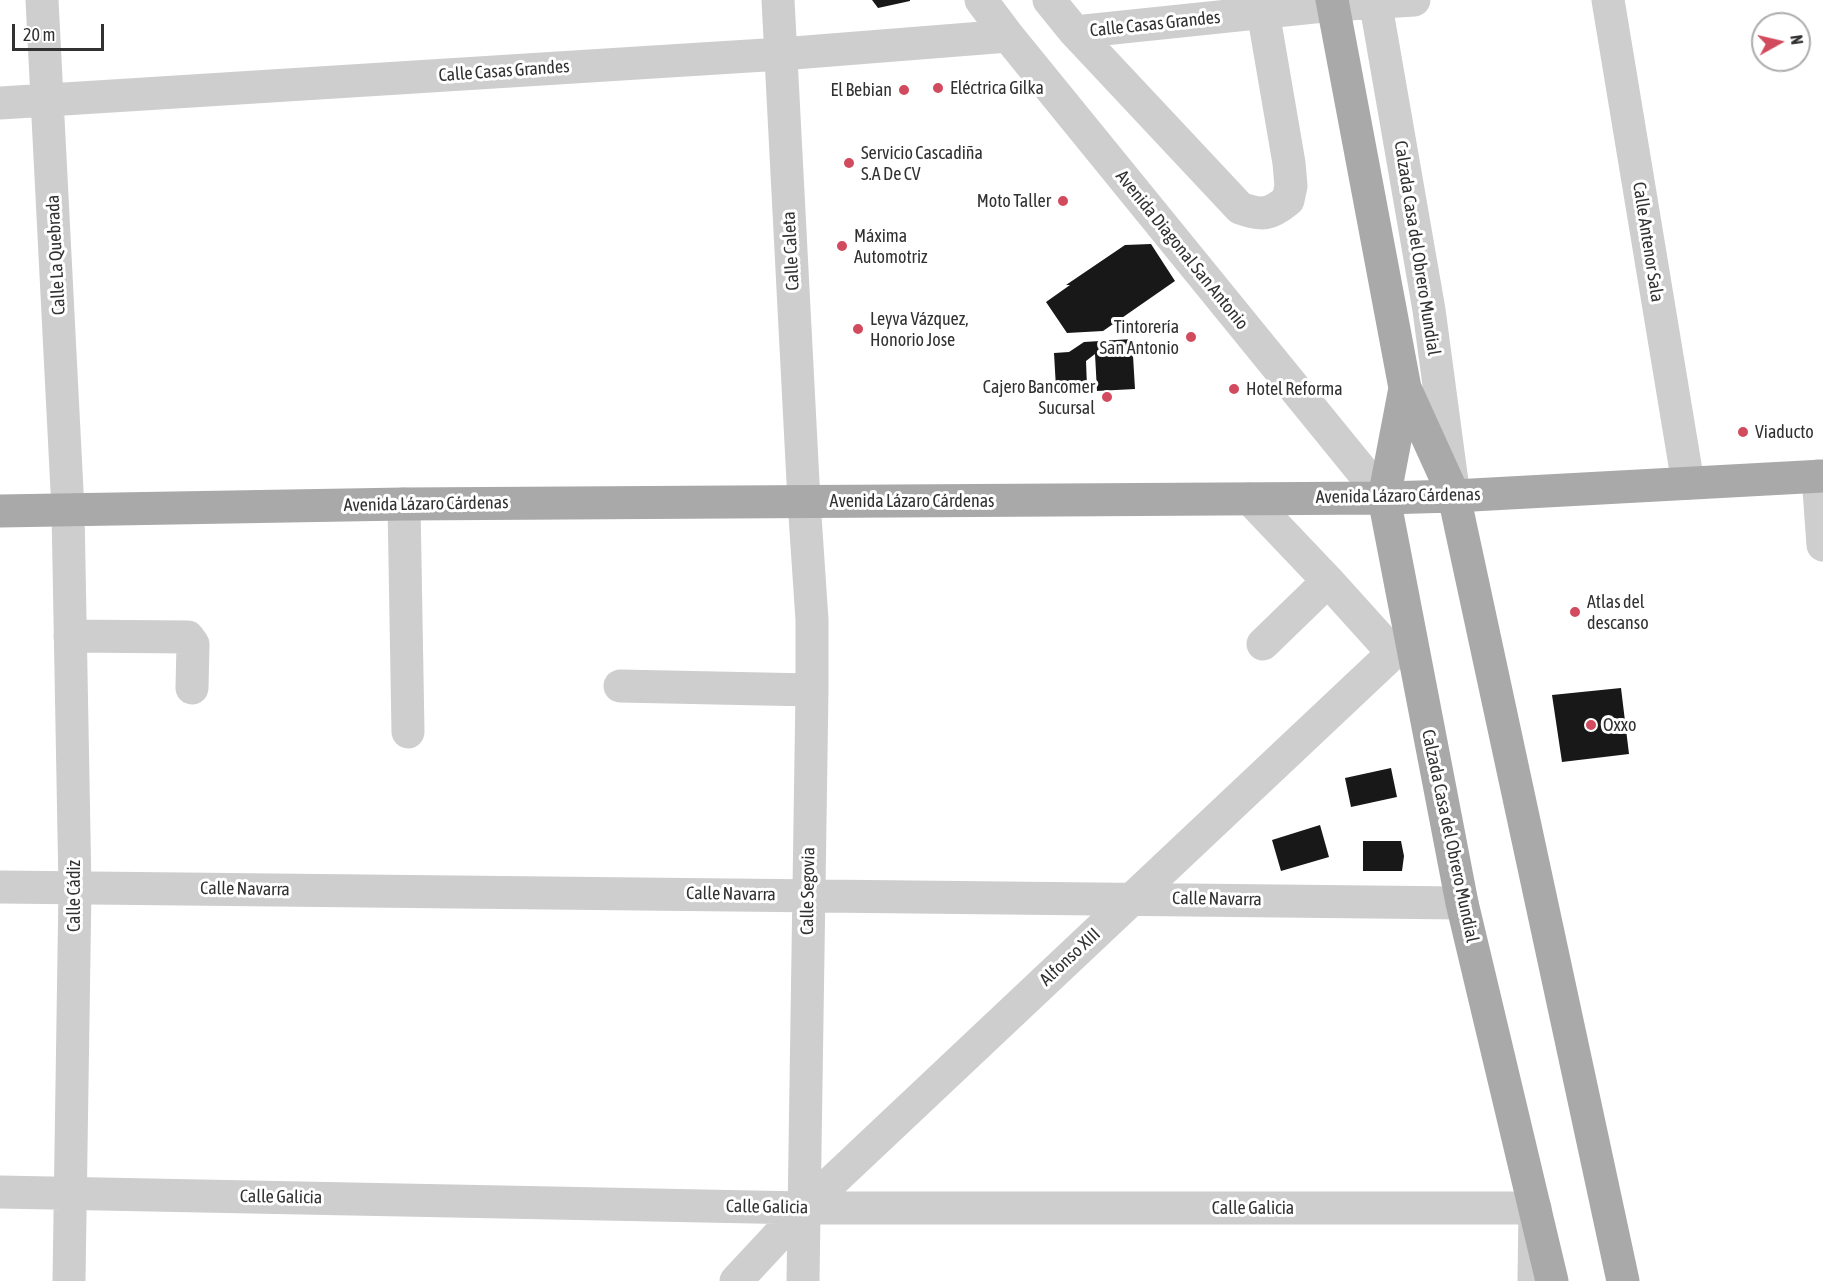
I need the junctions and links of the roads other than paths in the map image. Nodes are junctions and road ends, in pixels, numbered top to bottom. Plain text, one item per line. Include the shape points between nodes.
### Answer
1 (42, 0) edge
2 (778, 0) edge
3 (981, 0) edge
4 (1049, 0) edge
5 (1414, 0) edge
6 (1608, 0) edge
7 (1375, 1) edge
8 (1333, 2) edge
9 (1262, 7) edge
10 (1075, 32) junction
11 (1008, 36) junction
12 (781, 54) junction
13 (48, 99) junction
14 (0, 103) edge
15 (1405, 388) junction
16 (1820, 476) edge
17 (1688, 483) junction
18 (1454, 496) junction
19 (1384, 498) junction
20 (1250, 499) junction
21 (804, 501) junction
22 (404, 504) junction
23 (68, 510) junction
24 (0, 511) edge
25 (1823, 545) edge
26 (1328, 581) junction
27 (70, 636) junction
28 (1263, 644) dead end
29 (1401, 646) junction
30 (620, 686) dead end
31 (192, 688) dead end
32 (813, 690) junction
33 (408, 732) dead end
34 (0, 887) edge
35 (75, 888) junction
36 (808, 895) junction
37 (1132, 898) junction
38 (1462, 903) junction
39 (0, 1192) edge
40 (71, 1193) junction
41 (804, 1208) junction
42 (1535, 1208) junction
43 (69, 1281) edge
44 (736, 1281) edge
45 (803, 1281) edge
46 (1534, 1281) edge
47 (1552, 1281) edge
48 (1623, 1281) edge

1 - 13 street, Calle La Quebrada
2 - 12 street, Calle Caleta
3 - 11 street, Avenida Diagonal San Antonio
4 - 10 street
5 - 7 street, Calle Casas Grandes
6 - 17 street, Calle Antenor Sala
7 - 8 street, Calle Casas Grandes
7 - 18 street, Calzada Casa del Obrero Mundial via 1429,309
8 - 9 street, Calle Casas Grandes
8 - 15 main road, Calzada Casa del Obrero Mundial
9 - 10 street, Calle Casas Grandes
9 - 10 street via 1290,186 1288,200 1274,211 1257,214 1240,208
11 - 12 street, Calle Casas Grandes
11 - 19 street, Avenida Diagonal San Antonio
12 - 13 street, Calle Casas Grandes
12 - 21 street, Calle Caleta
13 - 14 street, Calle Casas Grandes
13 - 23 street, Calle La Quebrada
15 - 18 main road, Calzada Casa del Obrero Mundial
15 - 19 main road, Calzada Casa del Obrero Mundial
16 - 17 main road, Avenida Lázaro Cárdenas
16 - 25 street
17 - 18 main road, Avenida Lázaro Cárdenas
18 - 19 main road, Avenida Lázaro Cárdenas
18 - 48 main road, Calzada Casa del Obrero Mundial
19 - 20 main road, Avenida Lázaro Cárdenas
19 - 29 main road, Calzada Casa del Obrero Mundial
20 - 21 main road, Avenida Lázaro Cárdenas
20 - 26 street
21 - 22 main road, Avenida Lázaro Cárdenas
21 - 32 street, Calle Segovia
22 - 23 main road, Avenida Lázaro Cárdenas
22 - 33 street
23 - 24 main road, Avenida Lázaro Cárdenas
23 - 27 street, Calle Cádiz
26 - 28 street
26 - 29 street
27 - 31 street via 188,637 192,644
27 - 35 street, Calle Cádiz
29 - 37 street, Alfonso XIII
29 - 38 main road, Calzada Casa del Obrero Mundial
30 - 32 street
32 - 36 street, Calle Segovia
34 - 35 street, Calle Navarra
35 - 36 street, Calle Navarra
35 - 40 street, Calle Cádiz
36 - 37 street, Calle Navarra
36 - 41 street, Calle Segovia
37 - 38 street, Calle Navarra
37 - 41 street, Alfonso XIII
38 - 42 main road, Calzada Casa del Obrero Mundial
39 - 40 street, Calle Galicia
40 - 41 street, Calle Galicia
40 - 43 street, Calle Cádiz
41 - 42 street, Calle Galicia
41 - 44 street, Alfonso XIII
41 - 45 street, Calle Segovia
42 - 46 street
42 - 47 main road, Calzada Casa del Obrero Mundial

